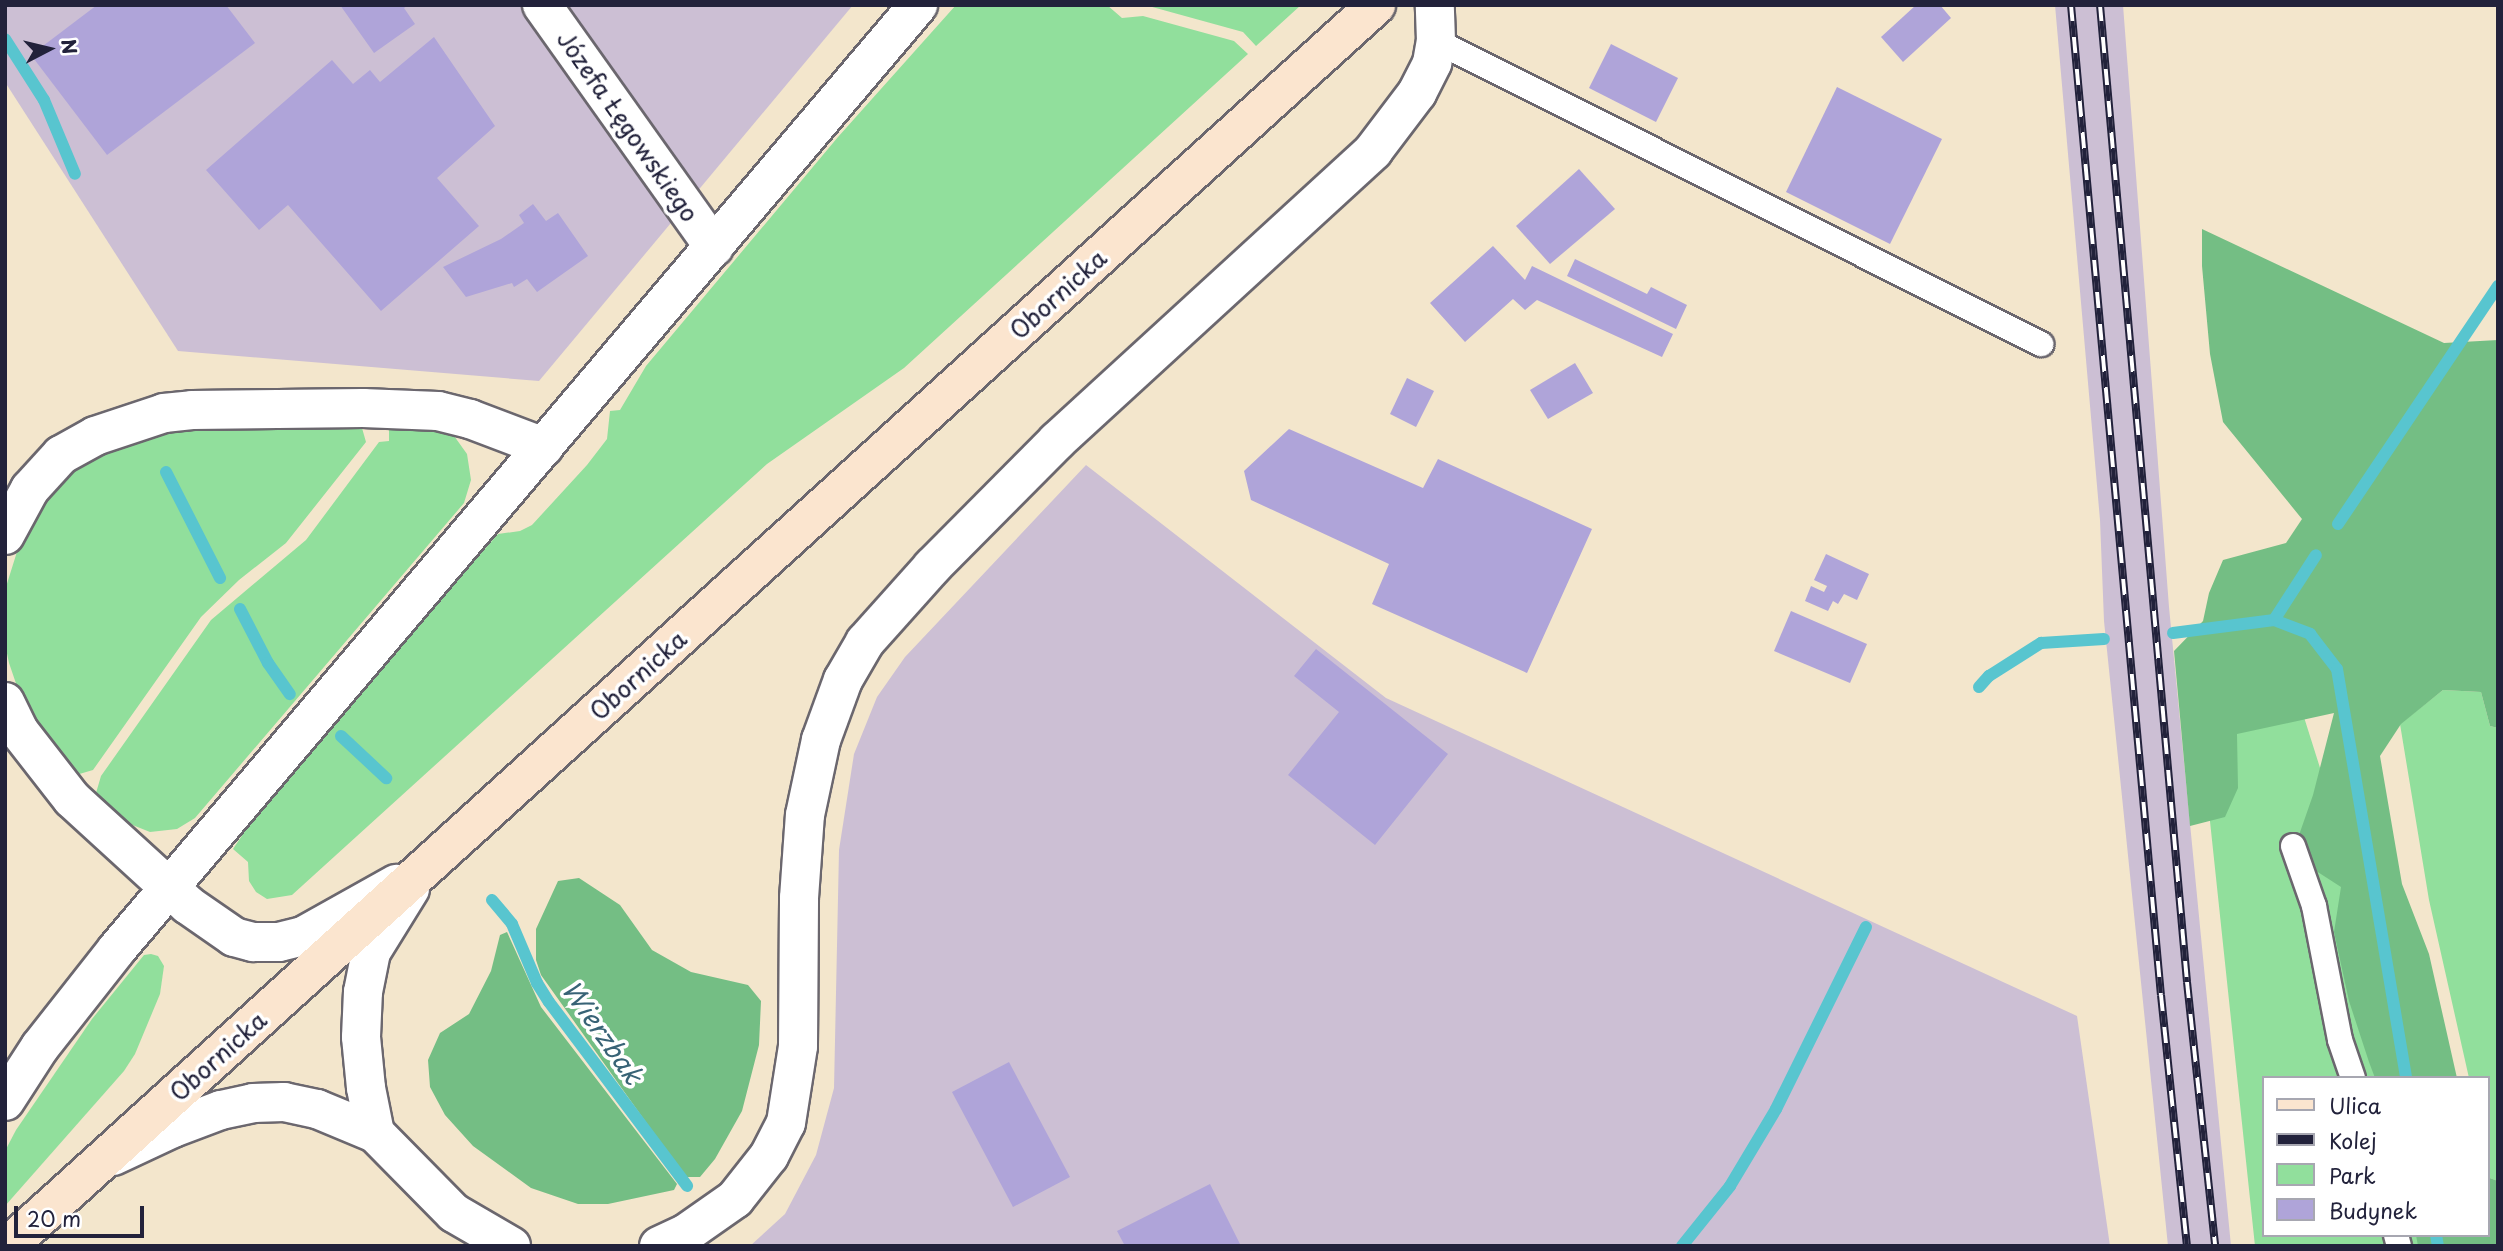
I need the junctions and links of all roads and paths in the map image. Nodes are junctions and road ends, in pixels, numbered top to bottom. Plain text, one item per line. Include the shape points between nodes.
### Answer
1 (542, 5) edge
2 (918, 5) edge
3 (1376, 5) edge
4 (1436, 23) edge
5 (714, 247) junction
6 (2041, 344) dead end
7 (544, 447) junction
8 (5, 535) edge
9 (5, 702) edge
10 (2293, 846) dead end
11 (425, 868) junction
12 (169, 888) junction
13 (2352, 1076) edge
14 (5, 1101) edge
15 (375, 1133) junction
16 (101, 1161) junction
17 (8, 1246) edge
18 (511, 1246) edge
19 (659, 1246) edge

1 - 5 street, Józefa Łęgowskiego
2 - 5 street
3 - 11 main road, Obornicka
4 - 6 lane
4 - 19 street via 1432,63 1417,93 1373,151 1057,441 865,642 843,680 821,740 805,815 798,1046 786,1123 769,1156 735,1199
5 - 7 street
7 - 8 street via 470,419 421,409 164,414 95,436 61,456 30,489
7 - 12 street
9 - 12 street via 19,731 72,799
10 - 13 lane via 2314,906 2340,1040
11 - 12 street via 303,936 279,942 234,937
11 - 15 street via 372,952 363,992 361,1037
11 - 16 main road, Obornicka
12 - 14 street via 40,1047
15 - 16 street via 317,1110 284,1102 253,1103 173,1128
15 - 18 street via 454,1213
16 - 17 main road, Obornicka

